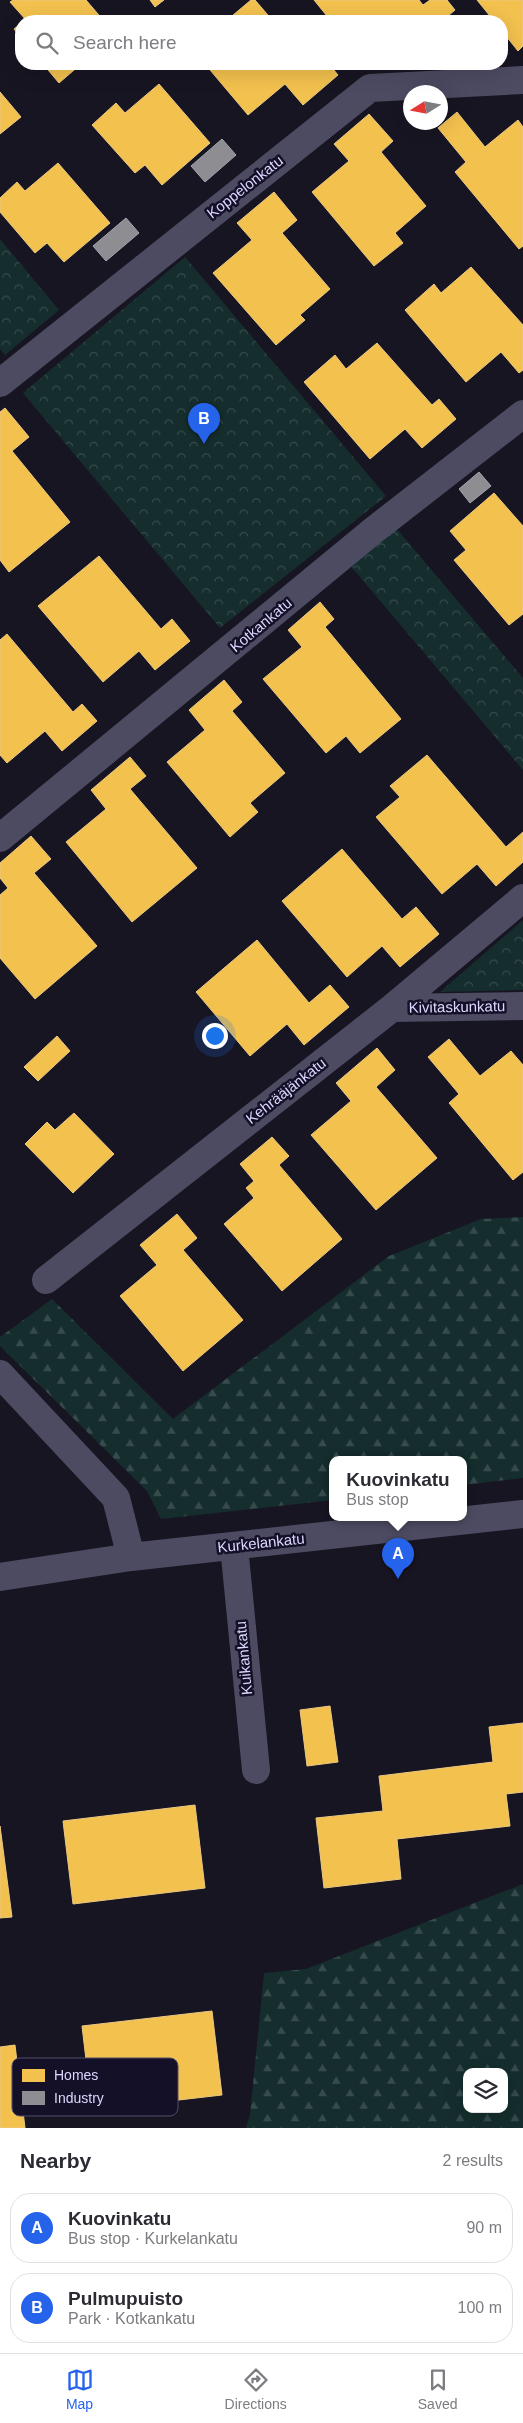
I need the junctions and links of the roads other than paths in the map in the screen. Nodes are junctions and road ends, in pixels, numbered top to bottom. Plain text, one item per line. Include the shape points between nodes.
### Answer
1 (523, 80) edge
2 (0, 383) edge
3 (523, 414) edge
4 (0, 838) edge
5 (523, 898) edge
6 (523, 1006) edge
7 (392, 1008) junction
8 (46, 1280) dead end
9 (0, 1374) edge
10 (523, 1514) edge
11 (467, 1520) edge
12 (460, 1521) edge
13 (234, 1546) junction
14 (131, 1556) junction
15 (0, 1577) edge
16 (256, 1770) dead end

1 - 2 street, Koppelonkatu via 370,88
3 - 4 street, Kotkankatu via 374,530
5 - 7 street, Kehrääjänkatu
6 - 7 street, Kivitaskunkatu
7 - 8 street, Kehrääjänkatu
9 - 14 street via 116,1498
10 - 11 street, Kurkelankatu
12 - 13 street, Kurkelankatu
13 - 14 street, Kurkelankatu
13 - 16 street, Kuikankatu
14 - 15 street, Kurkelankatu

